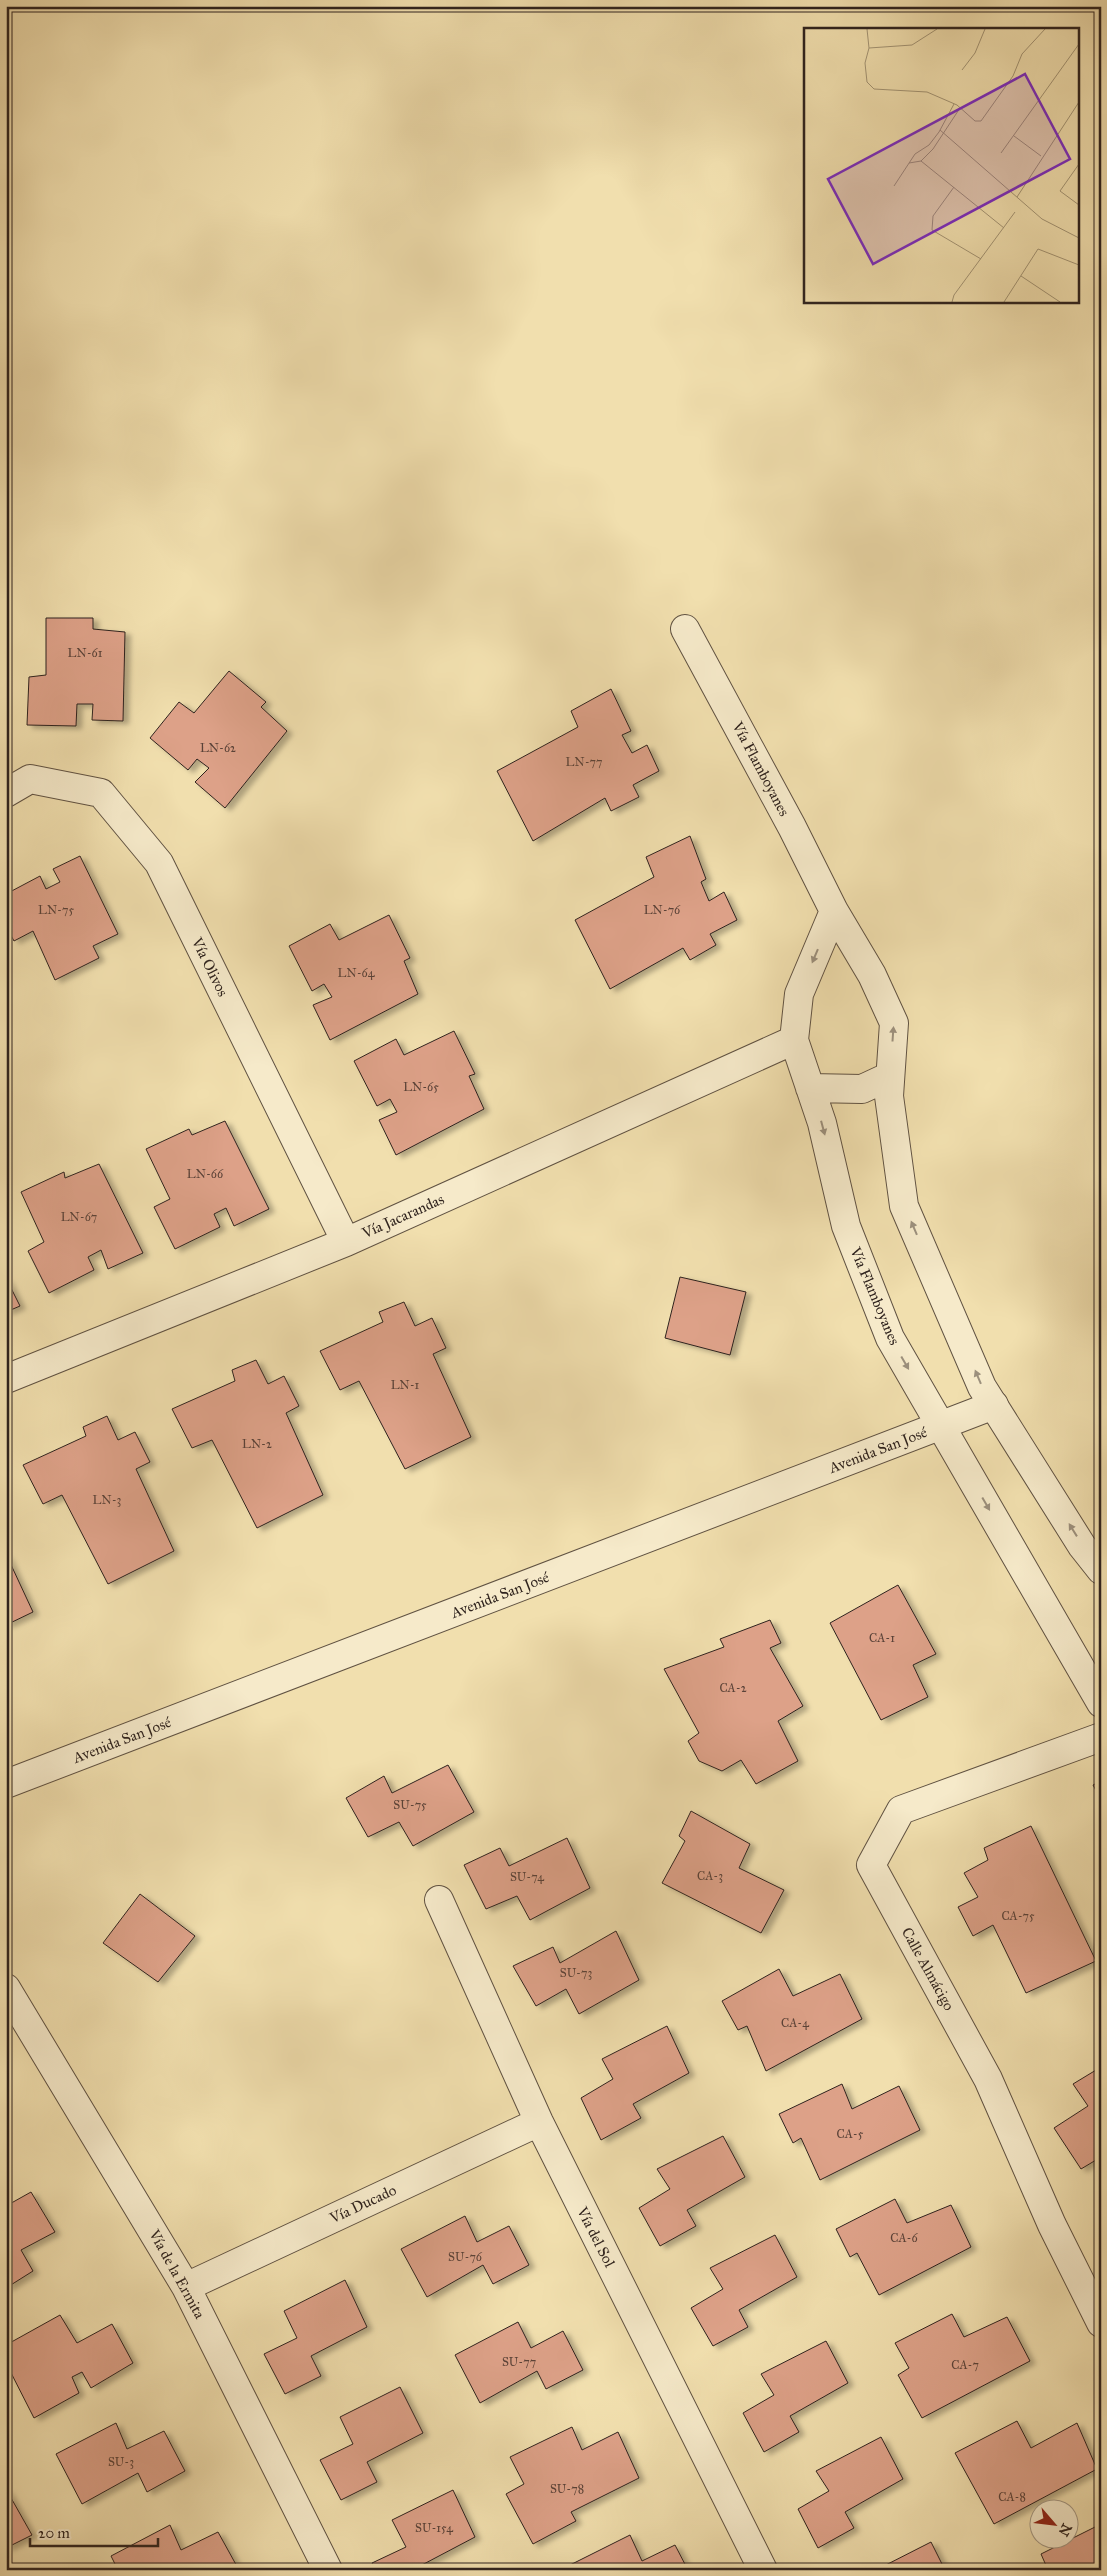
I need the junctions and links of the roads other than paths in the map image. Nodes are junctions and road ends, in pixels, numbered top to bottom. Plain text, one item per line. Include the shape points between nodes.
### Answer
1 (685, 629) dead end
2 (6, 793) edge
3 (834, 911) junction
4 (794, 1040) junction
5 (890, 1076) junction
6 (810, 1088) junction
7 (346, 1242) junction
8 (6, 1379) edge
9 (994, 1405) junction
10 (941, 1426) junction
11 (1101, 1570) edge
12 (1101, 1703) edge
13 (1101, 1738) edge
14 (6, 1784) edge
15 (439, 1900) dead end
16 (6, 1988) edge
17 (539, 2122) junction
18 (186, 2287) junction
19 (1101, 2323) edge
20 (328, 2570) edge
21 (763, 2570) edge

1 - 3 street, Vía Flamboyanes
2 - 7 street, Vía Olivos via 30,779 101,793 159,863
3 -> 4 street, Vía Flamboyanes via 800,994
5 -> 3 street, Vía Flamboyanes via 894,1023 872,975
4 - 6 street, Vía Flamboyanes
4 - 7 street, Vía Jacarandas
5 - 6 street via 862,1089
9 -> 5 street, Vía Flamboyanes via 982,1387 904,1206 889,1096
6 -> 10 street, Vía Flamboyanes via 822,1124 846,1226 890,1338
7 - 8 street, Vía Jacarandas
9 - 10 street, Avenida San José
11 -> 9 street, Vía Flamboyanes via 1082,1546
10 -> 12 street, Vía Flamboyanes
10 - 14 street, Avenida San José
13 - 19 street, Calle Almácigo via 901,1810 871,1865 988,2079 1052,2225
15 - 17 street, Vía del Sol
16 - 18 street, Vía de la Ermita
17 - 18 street, Vía Ducado
17 - 21 street, Vía del Sol
18 - 20 street, Vía de la Ermita

